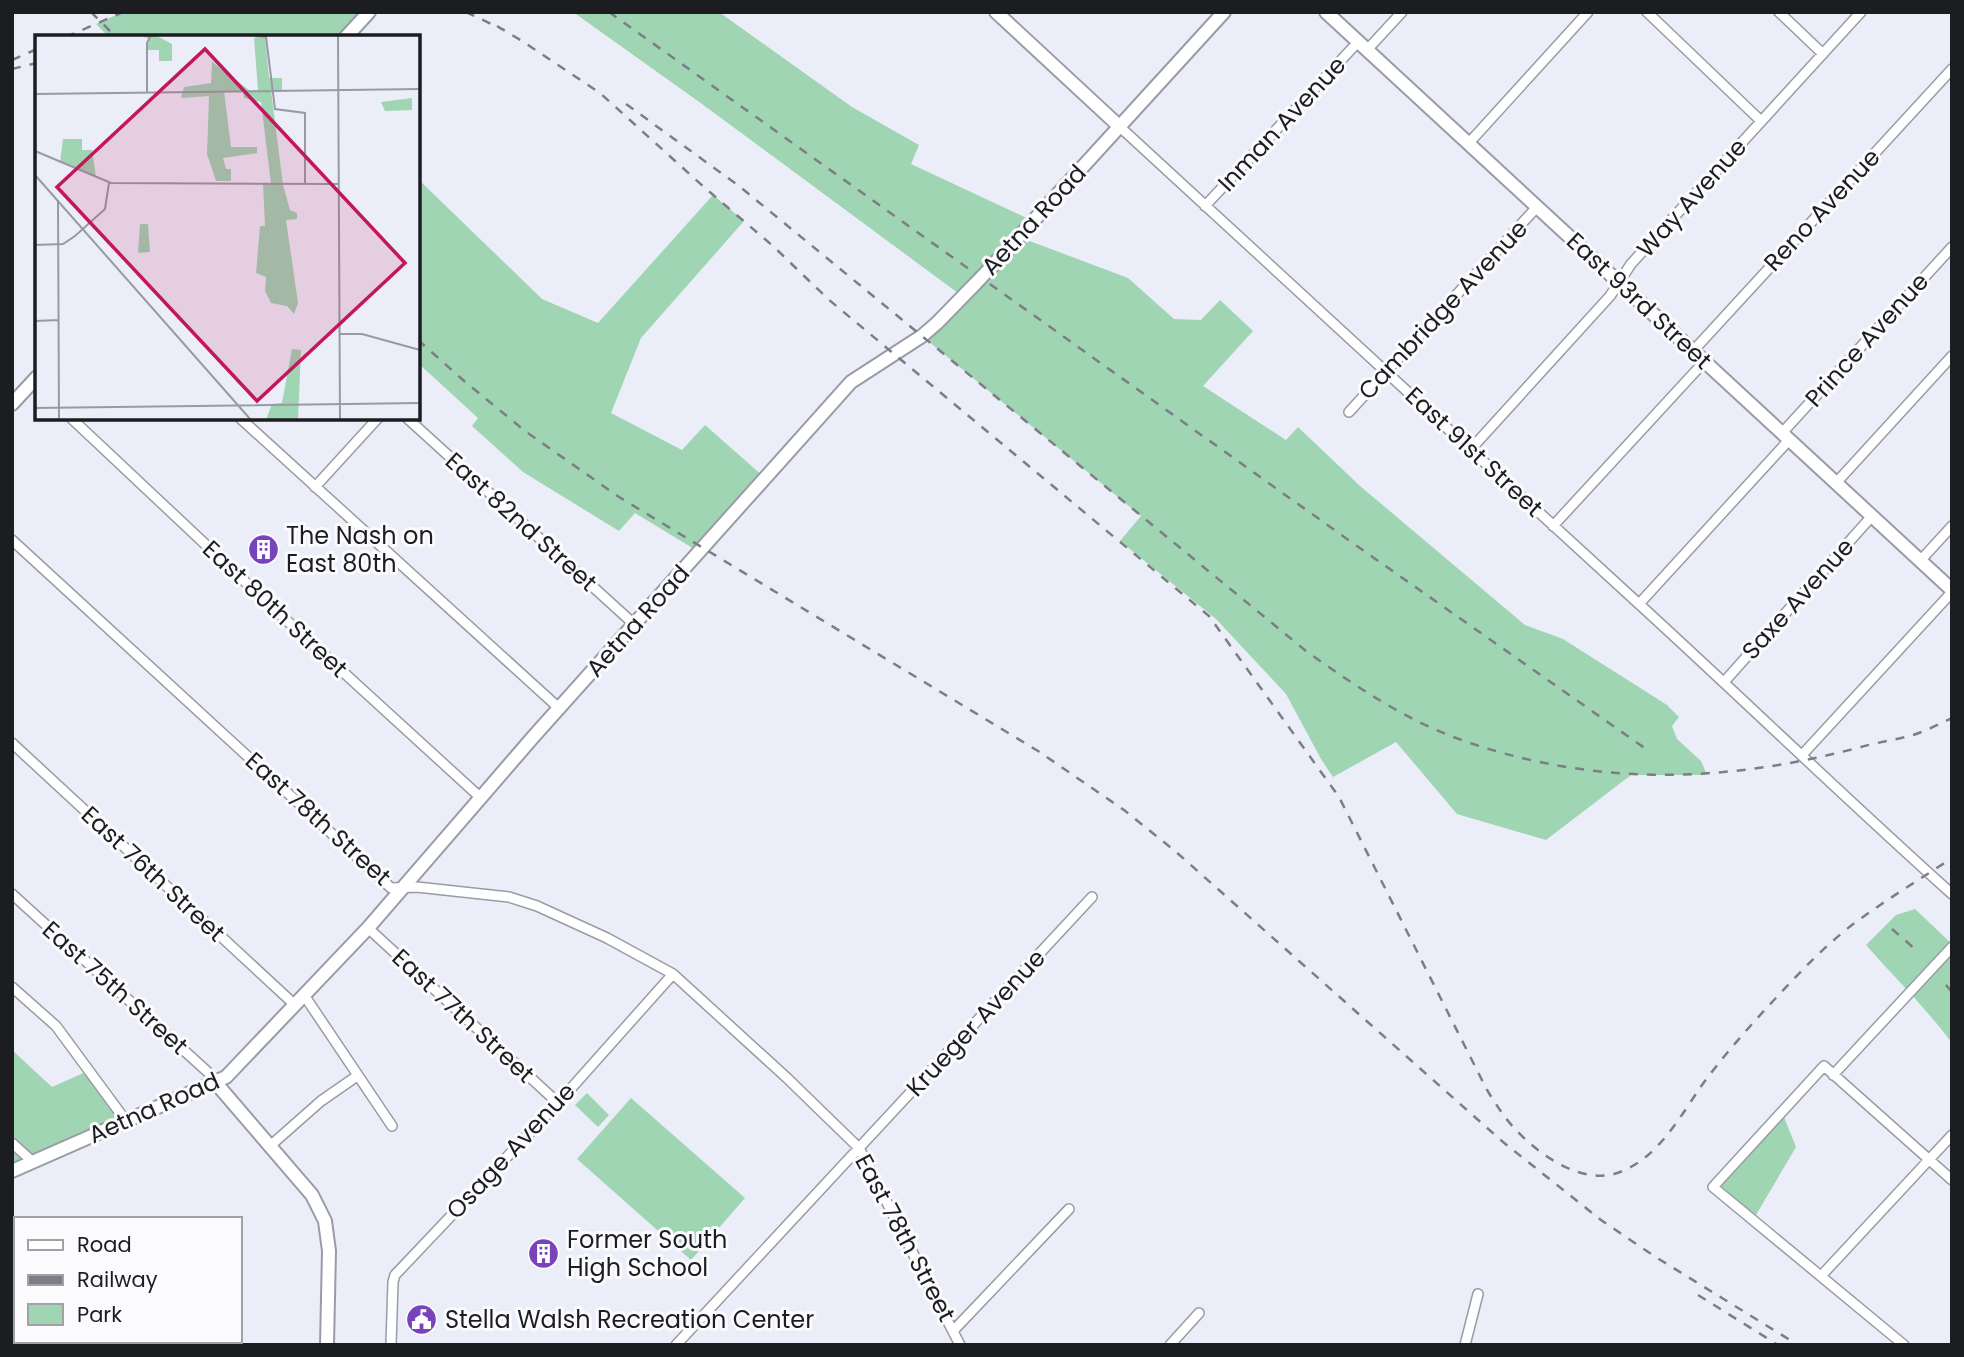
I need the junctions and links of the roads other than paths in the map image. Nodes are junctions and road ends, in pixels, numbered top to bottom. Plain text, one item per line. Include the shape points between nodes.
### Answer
1 (996, 12) edge
2 (1224, 12) edge
3 (1326, 12) edge
4 (1402, 12) edge
5 (1588, 12) edge
6 (1647, 12) edge
7 (1779, 12) edge
8 (1861, 12) edge
9 (369, 13) edge
10 (348, 35) edge
11 (1363, 46) junction
12 (1823, 54) junction
13 (1952, 69) edge
14 (1762, 121) junction
15 (1120, 127) junction
16 (1468, 144) junction
17 (1205, 206) junction
18 (1537, 207) junction
19 (1952, 247) edge
20 (1619, 283) junction
21 (1693, 351) junction
22 (1952, 356) edge
23 (1704, 362) junction
24 (1387, 370) junction
25 (35, 382) edge
26 (12, 404) edge
27 (1349, 412) dead end
28 (73, 420) edge
29 (242, 420) edge
30 (376, 420) edge
31 (409, 420) edge
32 (1786, 437) junction
33 (1471, 449) junction
34 (1836, 483) junction
35 (315, 487) junction
36 (1872, 516) junction
37 (1553, 526) junction
38 (1952, 526) edge
39 (12, 540) edge
40 (1920, 561) junction
41 (1952, 591) edge
42 (1639, 604) junction
43 (635, 625) junction
44 (1724, 682) junction
45 (560, 709) junction
46 (12, 743) edge
47 (1802, 755) junction
48 (481, 799) junction
49 (402, 889) junction
50 (12, 894) edge
51 (1952, 894) edge
52 (1092, 897) dead end
53 (368, 928) junction
54 (1952, 947) edge
55 (673, 974) junction
56 (12, 987) edge
57 (299, 1001) junction
58 (1833, 1075) junction
59 (357, 1076) junction
60 (215, 1082) junction
61 (558, 1103) junction
62 (126, 1121) junction
63 (392, 1126) dead end
64 (1952, 1135) edge
65 (12, 1143) edge
66 (270, 1146) junction
67 (859, 1148) junction
68 (1929, 1160) junction
69 (33, 1162) junction
70 (12, 1171) edge
71 (1952, 1180) edge
72 (1069, 1209) dead end
73 (1821, 1276) junction
74 (1478, 1294) dead end
75 (1199, 1312) dead end
76 (953, 1331) junction
77 (327, 1345) edge
78 (391, 1345) edge
79 (676, 1345) edge
80 (960, 1345) edge
81 (1170, 1345) edge
82 (1465, 1345) edge
83 (1904, 1345) edge

1 - 15 street, East 91st Street
2 - 15 street, Aetna Road
3 - 11 street, East 93rd Street
4 - 11 street, Inman Avenue
5 - 16 street
6 - 14 street
7 - 12 street
8 - 12 street, Way Avenue
9 - 10 street
11 - 16 street, East 93rd Street
11 - 17 street, Inman Avenue
12 - 14 street, Way Avenue
13 - 21 street, Reno Avenue
14 - 20 street, Way Avenue via 1626,269
15 - 17 street, East 91st Street
15 - 43 street, Aetna Road, bridge via 937,323 851,382
16 - 18 street, East 93rd Street
17 - 24 street, East 91st Street
18 - 20 street, East 93rd Street
18 - 24 street, Cambridge Avenue
19 - 32 street, Prince Avenue
20 - 21 street, East 93rd Street
20 - 33 street, Way Avenue
21 - 23 street, East 93rd Street
22 - 34 street
23 - 32 street, East 93rd Street
23 - 37 street
24 - 27 street, Cambridge Avenue
24 - 33 street, East 91st Street
25 - 26 street
28 - 48 street, East 80th Street
29 - 35 street
30 - 35 street
31 - 43 street, East 82nd Street
32 - 34 street, East 93rd Street
32 - 42 street, Prince Avenue
33 - 37 street, East 91st Street
34 - 36 street, East 93rd Street
35 - 45 street
36 - 40 street, East 93rd Street
36 - 44 street, Saxe Avenue
37 - 42 street, East 91st Street
38 - 40 street
39 - 49 street, East 78th Street via 391,888
40 - 41 street, East 93rd Street
41 - 47 street
42 - 44 street, East 91st Street
43 - 45 street, Aetna Road
44 - 47 street, East 91st Street
45 - 48 street, Aetna Road
46 - 57 street, East 76th Street
47 - 51 street, East 91st Street
48 - 49 street, Aetna Road
49 - 53 street, Aetna Road
49 - 55 street, East 78th Street via 512,898 607,938
50 - 60 street, East 75th Street
52 - 67 street, Krueger Avenue
53 - 57 street, Aetna Road
53 - 61 street, East 77th Street
54 - 58 street
55 - 61 street, Osage Avenue
55 - 67 street, East 78th Street
56 - 62 street via 55,1027
57 - 59 street, East 76th Street via 309,1001
57 - 60 street, Aetna Road via 226,1077
58 - 68 street
58 - 73 street via 1824,1066 1713,1187
59 - 63 street, East 76th Street
59 - 66 street
60 - 62 street, Aetna Road
60 - 66 street
61 - 78 street, Osage Avenue via 395,1275
62 - 69 street, Aetna Road
64 - 68 street
65 - 69 street
66 - 77 street via 312,1195 325,1222 329,1251
67 - 76 street, East 78th Street
67 - 79 street, Krueger Avenue
68 - 71 street
68 - 73 street
69 - 70 street, Aetna Road
72 - 76 street
73 - 83 street
74 - 82 street
75 - 81 street
76 - 80 street, East 78th Street

